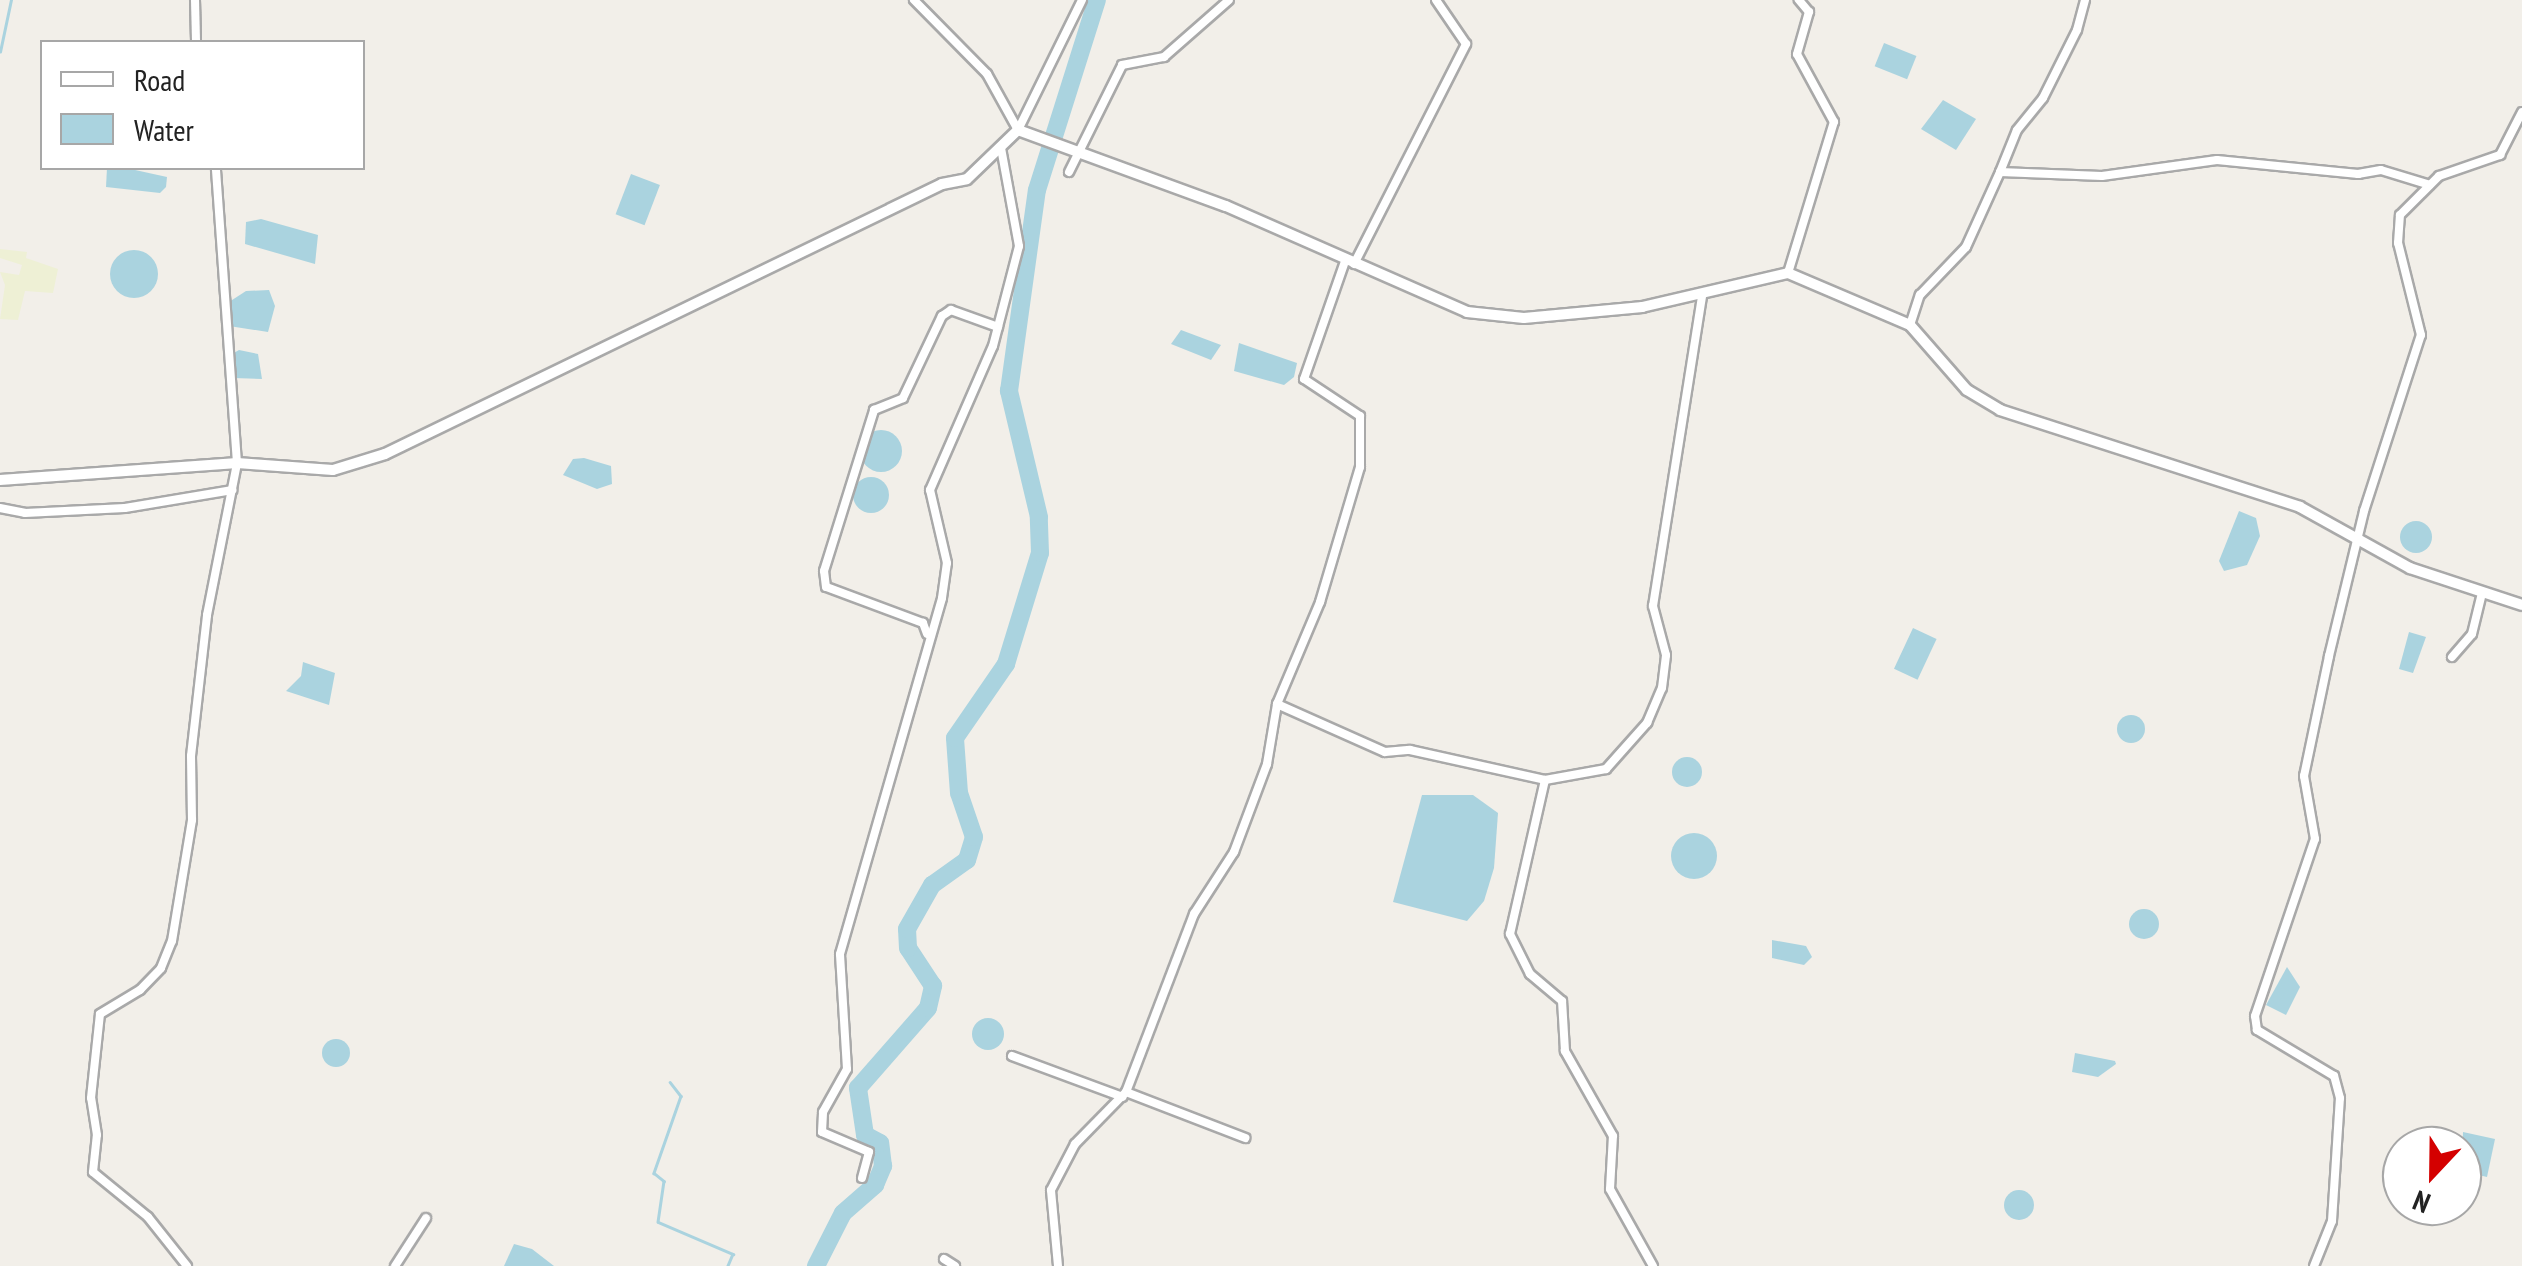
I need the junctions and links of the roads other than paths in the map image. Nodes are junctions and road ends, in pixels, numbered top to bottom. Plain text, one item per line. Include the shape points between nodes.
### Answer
1 (195, 0) edge
2 (914, 0) edge
3 (1082, 0) edge
4 (1228, 0) edge
5 (1436, 0) edge
6 (1800, 0) edge
7 (2084, 0) edge
8 (196, 40) edge
9 (2522, 112) edge
10 (1018, 130) junction
11 (1001, 148) junction
12 (1076, 152) junction
13 (216, 170) edge
14 (1069, 172) dead end
15 (2000, 172) junction
16 (2430, 185) junction
17 (1350, 263) junction
18 (1788, 273) junction
19 (1702, 295) junction
20 (1910, 325) junction
21 (998, 326) junction
22 (237, 463) junction
23 (0, 480) edge
24 (234, 490) junction
25 (0, 508) edge
26 (2358, 538) junction
27 (2482, 592) junction
28 (2522, 605) edge
29 (928, 636) junction
30 (2452, 657) dead end
31 (1276, 704) junction
32 (1545, 780) junction
33 (1012, 1056) dead end
34 (1124, 1094) junction
35 (1245, 1138) dead end
36 (862, 1178) dead end
37 (426, 1218) dead end
38 (944, 1259) dead end
39 (188, 1266) edge
40 (395, 1266) edge
41 (955, 1266) edge
42 (1058, 1266) edge
43 (1653, 1266) edge
44 (2314, 1266) edge

1 - 8 street
2 - 10 street via 987,74
3 - 10 street
4 - 12 street via 1164,57 1122,65
5 - 17 street via 1466,44
6 - 18 street via 1809,12 1797,54 1834,122
7 - 15 street via 2077,30 2043,98 2017,130
9 - 16 street via 2500,155
10 - 11 street
10 - 12 street
11 - 21 street via 1020,246
11 - 22 street via 967,180 942,184 385,454 333,470
12 - 14 street
12 - 17 street via 1226,206
13 - 22 street
15 - 16 street via 2102,176 2217,160 2358,174 2381,170
15 - 20 street via 1966,247 1920,295
16 - 26 street via 2400,216 2398,242 2421,336
17 - 19 street via 1467,312 1524,318
17 - 31 street via 1304,379 1360,416 1360,467 1320,602
18 - 19 street
18 - 20 street
19 - 32 street via 1653,606 1666,654 1662,688 1647,723 1606,769
20 - 26 street via 1968,390 2000,410 2300,506
21 - 29 street via 930,490 947,562
21 - 29 street via 951,310 942,316 903,398 874,410 863,428 824,571 826,587 922,623
22 - 23 street
22 - 24 street
24 - 25 street via 124,508
24 - 39 street via 207,615 191,756 192,820 172,941 161,968 140,990 100,1014 93,1067 93,1172 148,1217
26 - 27 street via 2410,568
26 - 44 street via 2304,776 2315,839 2255,1016 2257,1030 2334,1076 2340,1098 2330,1232
27 - 28 street
27 - 30 street via 2472,634
29 - 36 street via 840,954 847,1069 823,1112 822,1132 868,1152
31 - 32 street via 1386,752 1410,750
31 - 34 street via 1267,764 1234,852 1194,914
32 - 43 street via 1510,934 1530,974 1562,1001 1564,1051 1614,1136 1610,1190
33 - 34 street
34 - 35 street
34 - 42 street via 1075,1144 1051,1190
37 - 40 street
38 - 41 street

